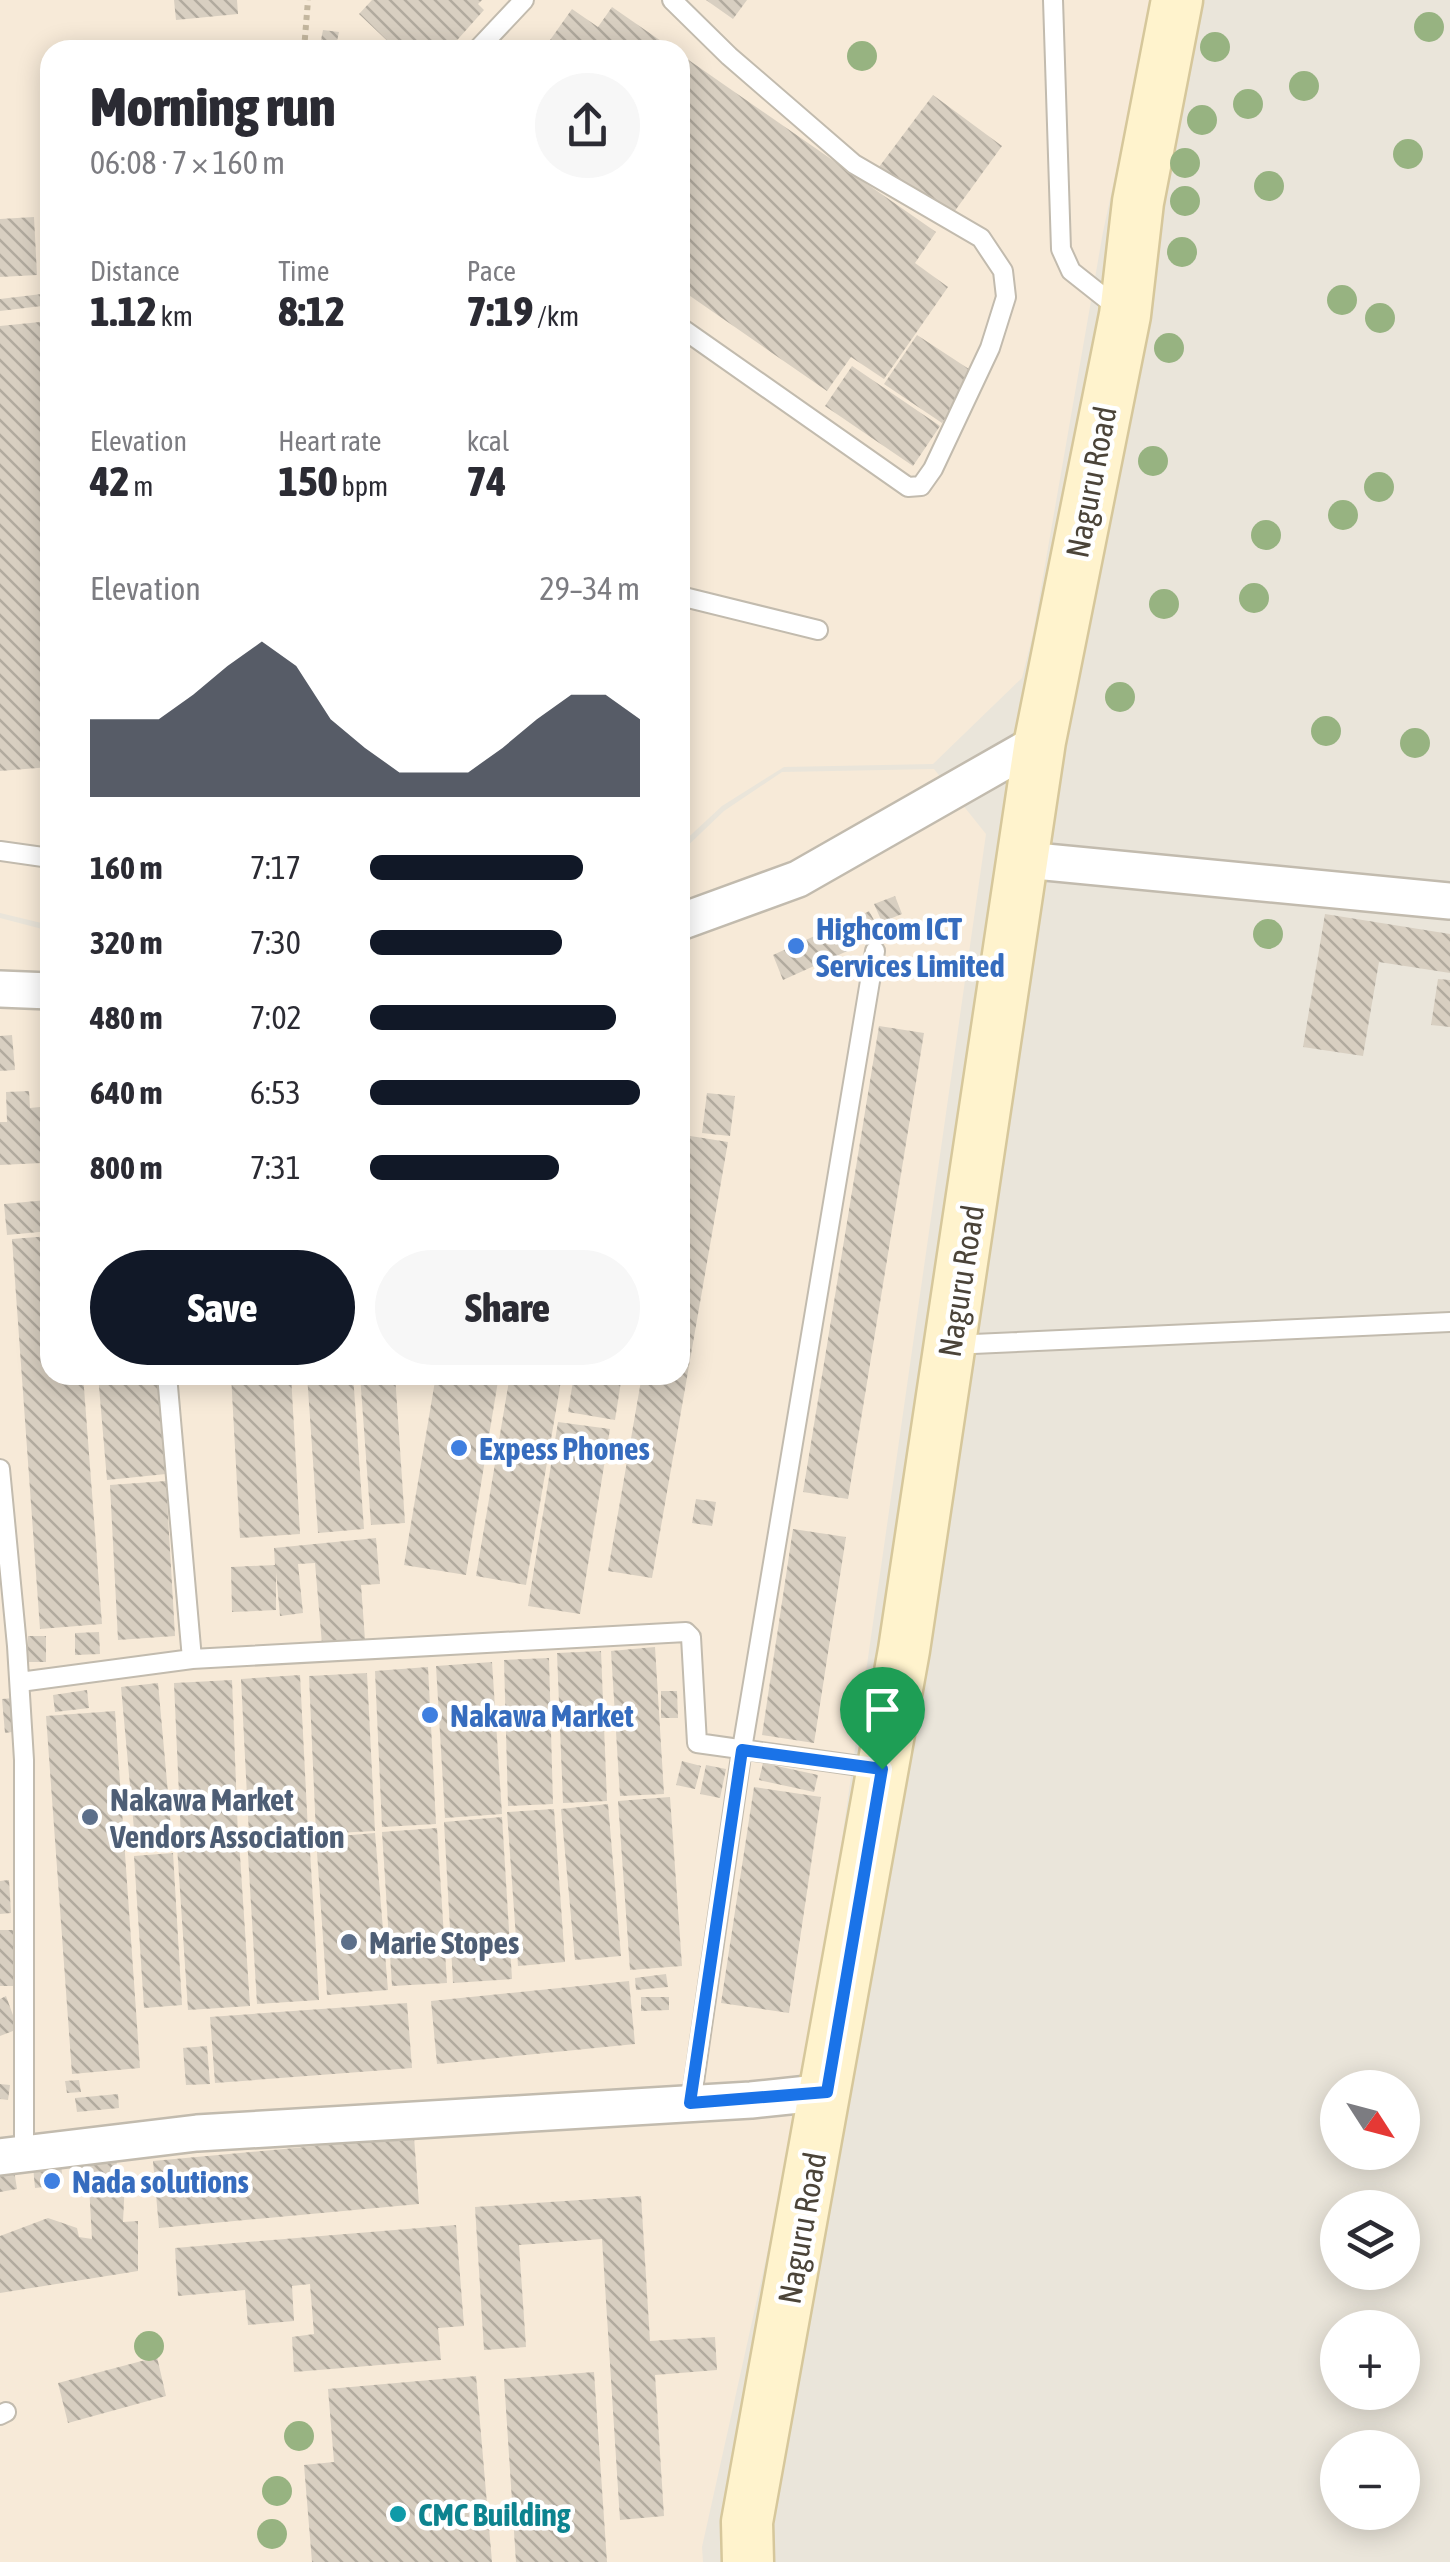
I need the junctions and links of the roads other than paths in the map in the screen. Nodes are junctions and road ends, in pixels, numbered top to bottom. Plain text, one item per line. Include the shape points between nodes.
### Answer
1 (524, 0) edge
2 (672, 0) edge
3 (1053, 0) edge
4 (1176, 0) edge
5 (486, 40) edge
6 (1126, 315) junction
7 (690, 334) edge
8 (690, 598) edge
9 (818, 630) dead end
10 (1040, 742) junction
11 (0, 851) edge
12 (40, 857) edge
13 (1025, 860) junction
14 (1450, 901) edge
15 (690, 918) edge
16 (875, 951) dead end
17 (0, 989) edge
18 (40, 991) edge
19 (1450, 1322) edge
20 (951, 1345) junction
21 (168, 1385) edge
22 (0, 1469) edge
23 (192, 1659) junction
24 (20, 1682) junction
25 (742, 1750) junction
26 (882, 1769) junction
27 (827, 2092) junction
28 (690, 2103) junction
29 (12, 2154) edge
30 (748, 2562) edge

1 - 5 lane
2 - 7 lane via 854,164 980,238 1003,272 1006,297 990,348 921,486 908,487
3 - 6 lane via 1061,249 1071,271
4 - 6 street, Naguru Road via 1138,202
6 - 10 street, Naguru Road
8 - 9 lane
10 - 13 street, Naguru Road
10 - 15 street via 798,880
11 - 12 lane
13 - 14 street
13 - 20 street, Naguru Road
16 - 25 lane
17 - 18 street
19 - 20 lane
20 - 26 street, Naguru Road
21 - 23 lane
22 - 24 lane
23 - 24 lane
23 - 25 lane via 686,1632 697,1743
24 - 29 lane via 24,1760
25 - 26 lane
25 - 28 lane
26 - 27 street, Naguru Road
27 - 28 street
27 - 30 street, Naguru Road via 747,2522
28 - 29 street via 197,2133

